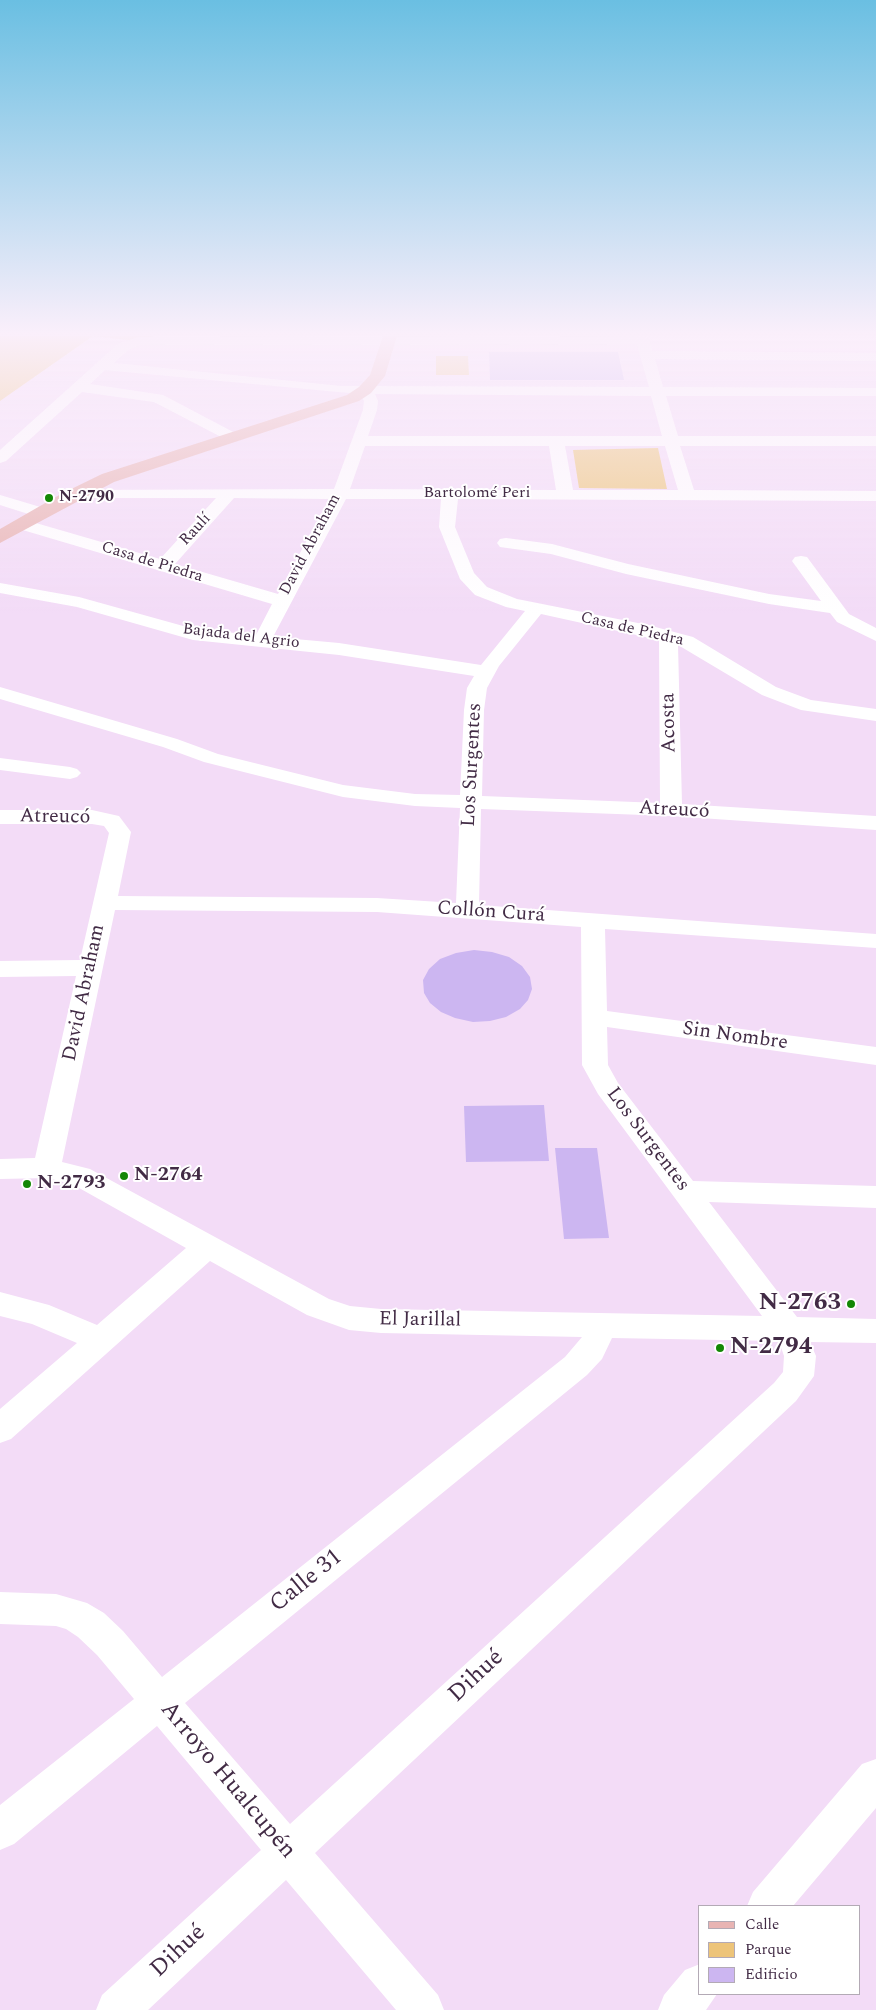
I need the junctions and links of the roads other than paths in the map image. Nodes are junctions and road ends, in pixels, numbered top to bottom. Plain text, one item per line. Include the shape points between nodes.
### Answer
1 (31, 430) edge
2 (218, 430) edge
3 (255, 430) edge
4 (363, 430) edge
5 (668, 430) edge
6 (232, 437) junction
7 (359, 441) junction
8 (556, 441) junction
9 (671, 441) junction
10 (876, 441) edge
11 (0, 458) edge
12 (77, 492) junction
13 (230, 493) junction
14 (340, 494) junction
15 (450, 494) junction
16 (565, 495) junction
17 (687, 495) junction
18 (876, 496) edge
19 (0, 500) edge
20 (41, 513) junction
21 (22, 524) junction
22 (0, 537) edge
23 (506, 544) dead end
24 (800, 561) dead end
25 (163, 566) junction
26 (0, 588) edge
27 (281, 601) junction
28 (834, 608) junction
29 (536, 609) junction
30 (876, 635) edge
31 (668, 636) junction
32 (261, 642) junction
33 (486, 672) junction
34 (0, 693) edge
35 (876, 716) edge
36 (0, 764) edge
37 (70, 773) dead end
38 (471, 803) junction
39 (671, 810) junction
40 (0, 817) edge
41 (111, 821) joint
42 (876, 823) edge
43 (105, 904) junction
44 (467, 911) junction
45 (593, 920) junction
46 (876, 941) edge
47 (90, 968) junction
48 (0, 969) edge
49 (593, 1017) junction
50 (876, 1056) edge
51 (47, 1168) junction
52 (0, 1169) edge
53 (686, 1191) junction
54 (876, 1197) edge
55 (208, 1246) junction
56 (0, 1304) edge
57 (602, 1326) junction
58 (789, 1329) junction
59 (876, 1331) edge
60 (101, 1340) junction
61 (0, 1429) edge
62 (0, 1608) edge
63 (159, 1701) junction
64 (876, 1778) edge
65 (0, 1830) edge
66 (288, 1852) junction
67 (768, 1905) edge
68 (698, 1987) edge
69 (117, 2010) edge
70 (423, 2010) edge
71 (679, 2010) edge

1 - 11 street
2 - 6 street
3 - 6 main road
4 - 7 street, David Abraham
5 - 9 street
6 - 12 main road via 108,478
7 - 8 street
7 - 14 street, David Abraham
8 - 9 street
8 - 16 street
9 - 10 street
9 - 17 street
12 - 13 street, Bartolomé Peri
12 - 20 main road
13 - 14 street, Bartolomé Peri
13 - 25 street, Raulí
14 - 15 street, Bartolomé Peri
14 - 27 street, David Abraham
15 - 16 street, Bartolomé Peri
15 - 29 street, Casa de Piedra via 447,527 458,559 472,584 496,598
16 - 17 street, Bartolomé Peri
17 - 18 street, Bartolomé Peri
19 - 20 street
20 - 21 main road
21 - 22 main road
21 - 25 street, Casa de Piedra
23 - 28 street via 552,549 626,569 768,599
24 - 28 street
25 - 27 street, Casa de Piedra
26 - 32 street, Bajada del Agrio via 79,602 193,634
27 - 32 street, David Abraham
28 - 30 street via 856,626
29 - 31 street, Casa de Piedra
29 - 33 street, Los Surgentes
31 - 35 street, Casa de Piedra via 702,648 769,691 788,699 808,706
31 - 39 street, Acosta
32 - 33 street, Bajada del Agrio
33 - 38 street, Los Surgentes via 475,698
34 - 38 street, Atreucó via 211,758 343,791
36 - 37 street
38 - 39 street, Atreucó
38 - 44 street, Los Surgentes
39 - 42 street, Atreucó
40 - 41 street, Atreucó via 82,817
41 - 43 street, David Abraham via 120,832
43 - 44 street, Collón Curá via 342,904
43 - 47 street, David Abraham
44 - 45 street, Collón Curá
45 - 46 street, Collón Curá
45 - 49 street, Los Surgentes
47 - 48 street
47 - 51 street, David Abraham
49 - 50 street, Sin Nombre
49 - 53 street, Los Surgentes via 593,1052 600,1076
51 - 52 street, El Jarillal
51 - 55 street, El Jarillal via 80,1176
53 - 54 street
53 - 58 street, Los Surgentes
55 - 57 street, El Jarillal via 318,1307 349,1318
55 - 60 street
56 - 60 street via 38,1314
57 - 58 street, El Jarillal
57 - 63 street, Calle 31 via 591,1350 576,1366
58 - 59 street, El Jarillal
58 - 66 street, Dihué via 797,1346 801,1367 792,1385
60 - 61 street
62 - 63 street, Arroyo Hualcupén via 56,1610 74,1615 91,1625 110,1643
63 - 65 street, Calle 31
63 - 66 street, Arroyo Hualcupén
64 - 67 street
66 - 69 street, Dihué
66 - 70 street, Arroyo Hualcupén
68 - 71 street

